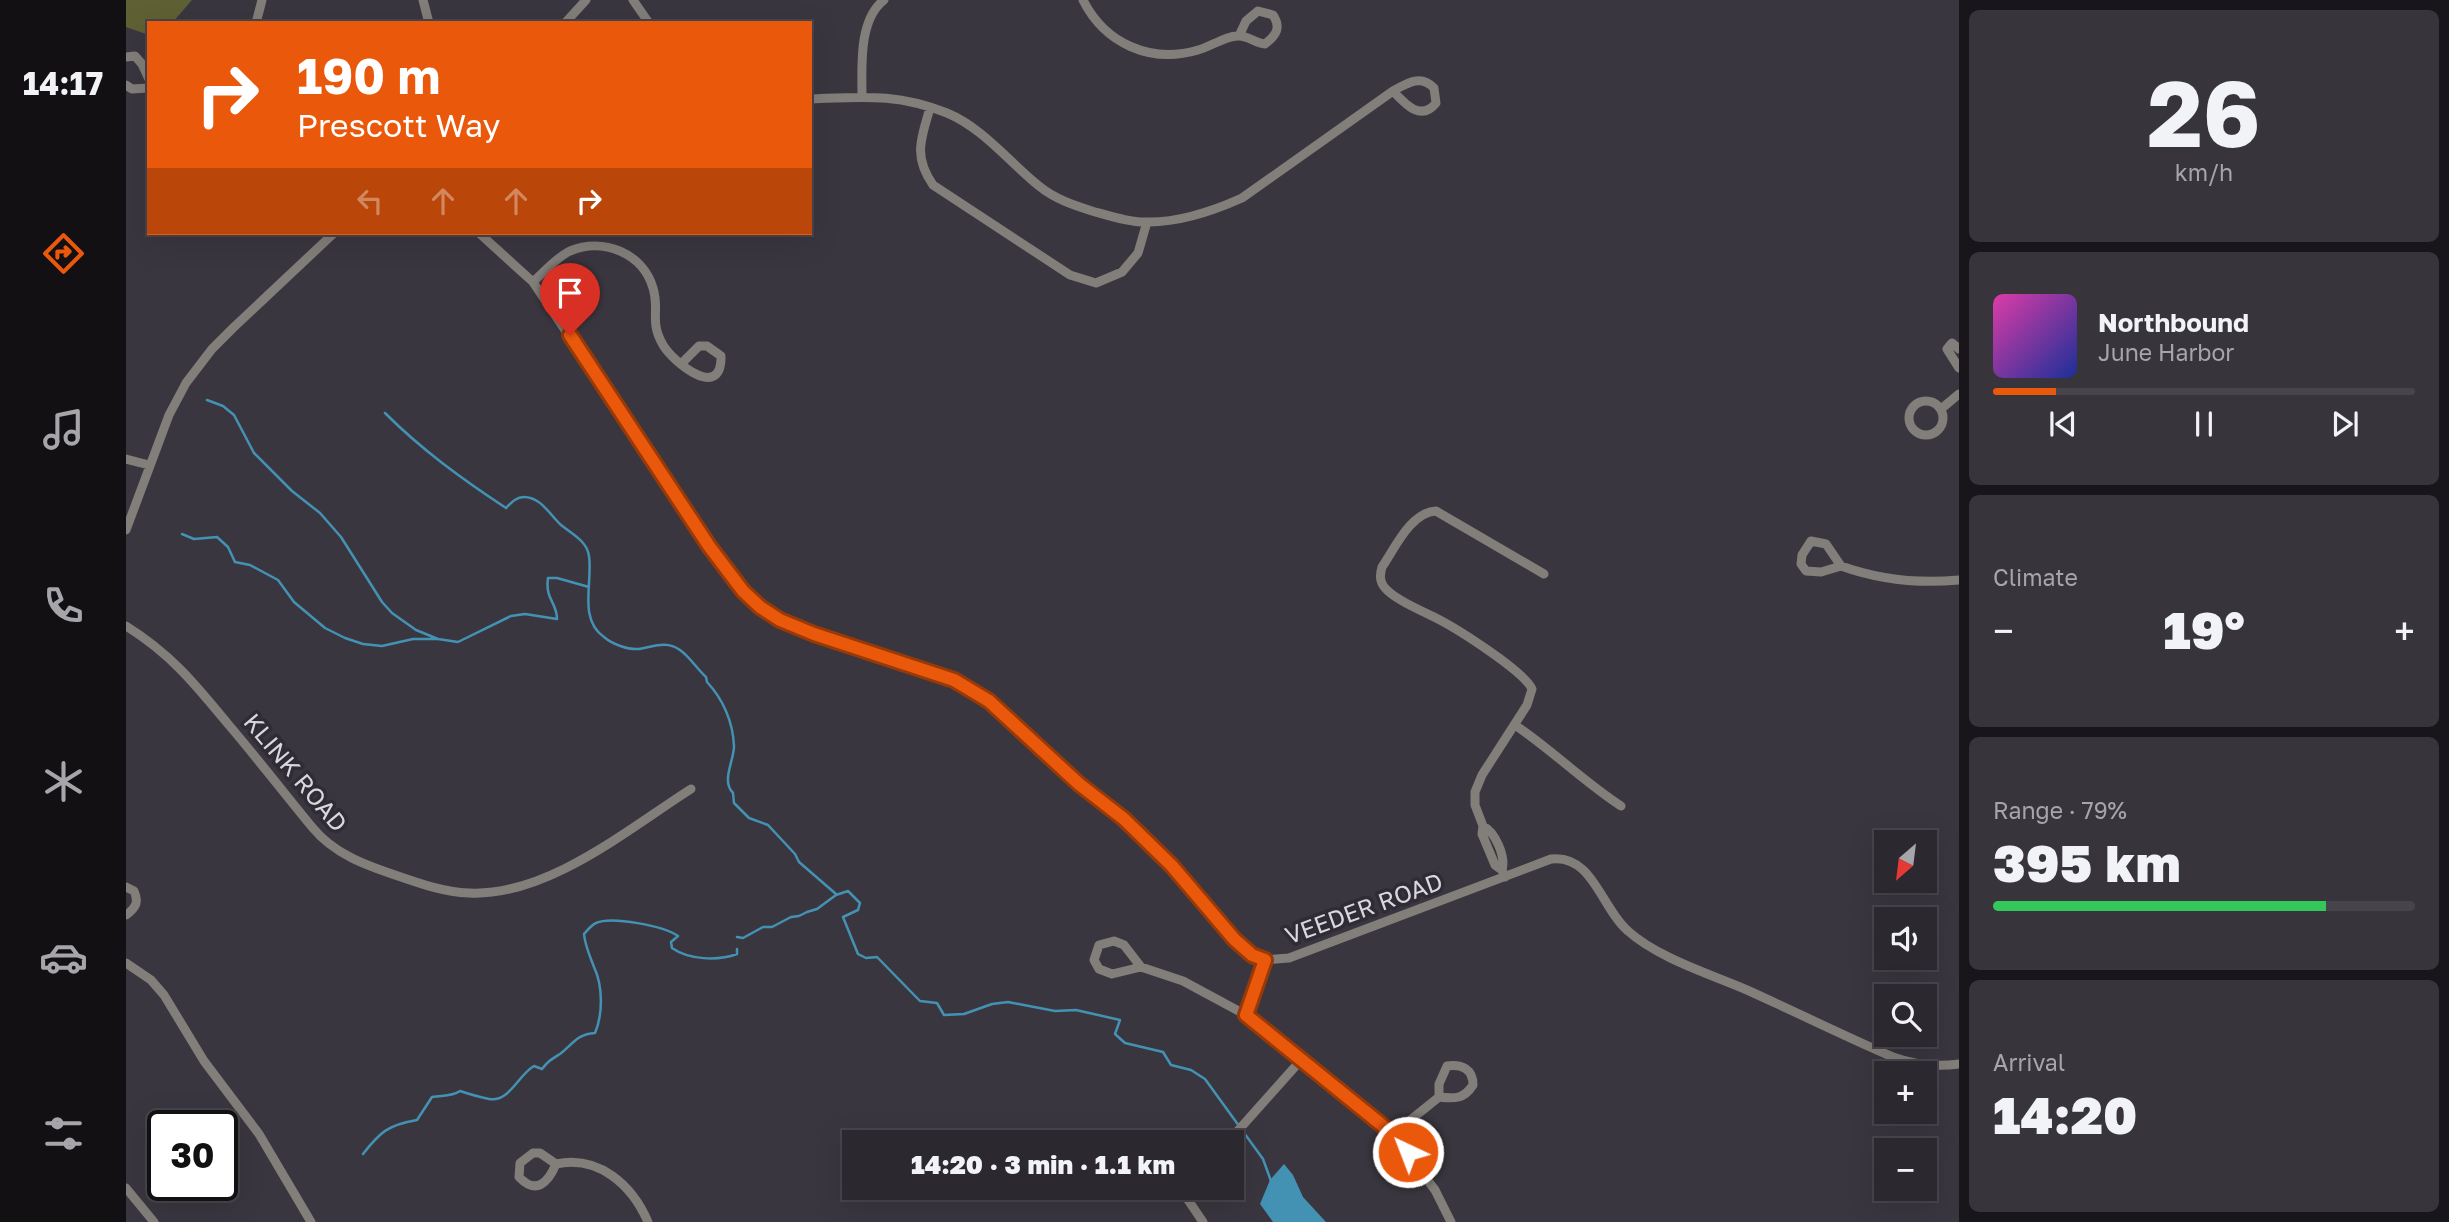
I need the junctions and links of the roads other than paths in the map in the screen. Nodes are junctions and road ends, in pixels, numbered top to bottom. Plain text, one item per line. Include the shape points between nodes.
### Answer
1 (262, 0) edge
2 (423, 0) edge
3 (586, 0) edge
4 (633, 0) edge
5 (884, 0) edge
6 (1083, 0) edge
7 (257, 21) edge
8 (428, 21) edge
9 (567, 21) edge
10 (648, 21) edge
11 (1239, 36) junction
12 (126, 57) edge
13 (147, 76) edge
14 (126, 85) edge
15 (147, 88) edge
16 (1392, 91) junction
17 (862, 97) junction
18 (812, 99) edge
19 (930, 108) junction
20 (1147, 222) junction
21 (332, 235) edge
22 (481, 235) edge
23 (533, 282) junction
24 (1959, 349) edge
25 (681, 364) junction
26 (1959, 368) edge
27 (1959, 394) edge
28 (1941, 409) dead end
29 (126, 459) edge
30 (149, 465) junction
31 (126, 530) edge
32 (1841, 566) junction
33 (1544, 574) dead end
34 (1959, 580) edge
35 (126, 626) edge
36 (1515, 725) junction
37 (691, 789) dead end
38 (1621, 806) dead end
39 (1504, 874) junction
40 (126, 887) edge
41 (126, 915) edge
42 (1265, 960) junction
43 (126, 963) edge
44 (1142, 967) junction
45 (1246, 1015) junction
46 (1301, 1060) junction
47 (1959, 1064) edge
48 (1440, 1097) junction
49 (1239, 1130) edge
50 (1393, 1134) junction
51 (556, 1164) dead end
52 (126, 1188) edge
53 (1188, 1200) edge
54 (154, 1222) edge
55 (310, 1222) edge
56 (648, 1222) edge
57 (1203, 1222) edge
58 (1451, 1222) edge

1 - 7 street
2 - 8 street
3 - 9 street
4 - 10 street
5 - 17 street via 862,46
6 - 11 street via 1108,34 1139,51 1168,57
11 - 11 street via 1265,44 1278,29 1277,22 1273,15 1258,11 1246,21
12 - 13 street via 135,56
14 - 15 street
16 - 16 street via 1413,110 1422,112 1436,103 1434,88 1418,79
16 - 20 street via 1242,198 1179,219
17 - 18 street
17 - 19 street via 902,99
19 - 20 street via 964,122 1041,188 1068,204
19 - 20 street via 919,143 921,161 933,185 1070,275 1096,283 1122,272 1138,253
21 - 30 street via 202,361 169,415
22 - 23 street, VEEDER ROAD
23 - 25 street via 568,252 583,247 620,250 646,272 655,299 655,331
23 - 42 street, VEEDER ROAD via 709,546 760,607 814,634 954,680 989,701 1124,819 1172,866 1234,939
24 - 26 street via 1952,343 1947,349
25 - 25 street via 696,377 706,378 721,366 721,356 708,346 698,346
27 - 28 street
29 - 30 street
30 - 31 street
32 - 32 street via 1826,544 1818,541 1811,541 1802,555 1806,571
32 - 34 street via 1887,580
33 - 36 street via 1436,512 1413,522 1380,575 1390,593 1441,620 1529,682 1531,697
35 - 37 street, KLINK ROAD via 182,670 335,849 371,867 439,889 502,891 536,881 605,845
36 - 38 street
36 - 39 street via 1475,792 1482,834 1494,865
39 - 42 street, VEEDER ROAD via 1289,958
39 - 47 street, VEEDER ROAD via 1551,859 1576,863 1628,931 1671,957 1911,1064
40 - 41 street via 135,891 137,904
42 - 45 street
43 - 55 street via 151,980 171,1005 204,1061 259,1134
44 - 44 street via 1104,973 1095,954 1102,943 1114,942 1124,946
44 - 45 street via 1183,981
45 - 46 street
46 - 49 street
46 - 50 street
48 - 48 street via 1467,1094 1473,1085 1471,1072 1466,1067 1447,1066 1439,1084
48 - 50 street
50 - 58 street
51 - 56 street via 581,1163 614,1176 635,1197
52 - 54 street
53 - 57 street

